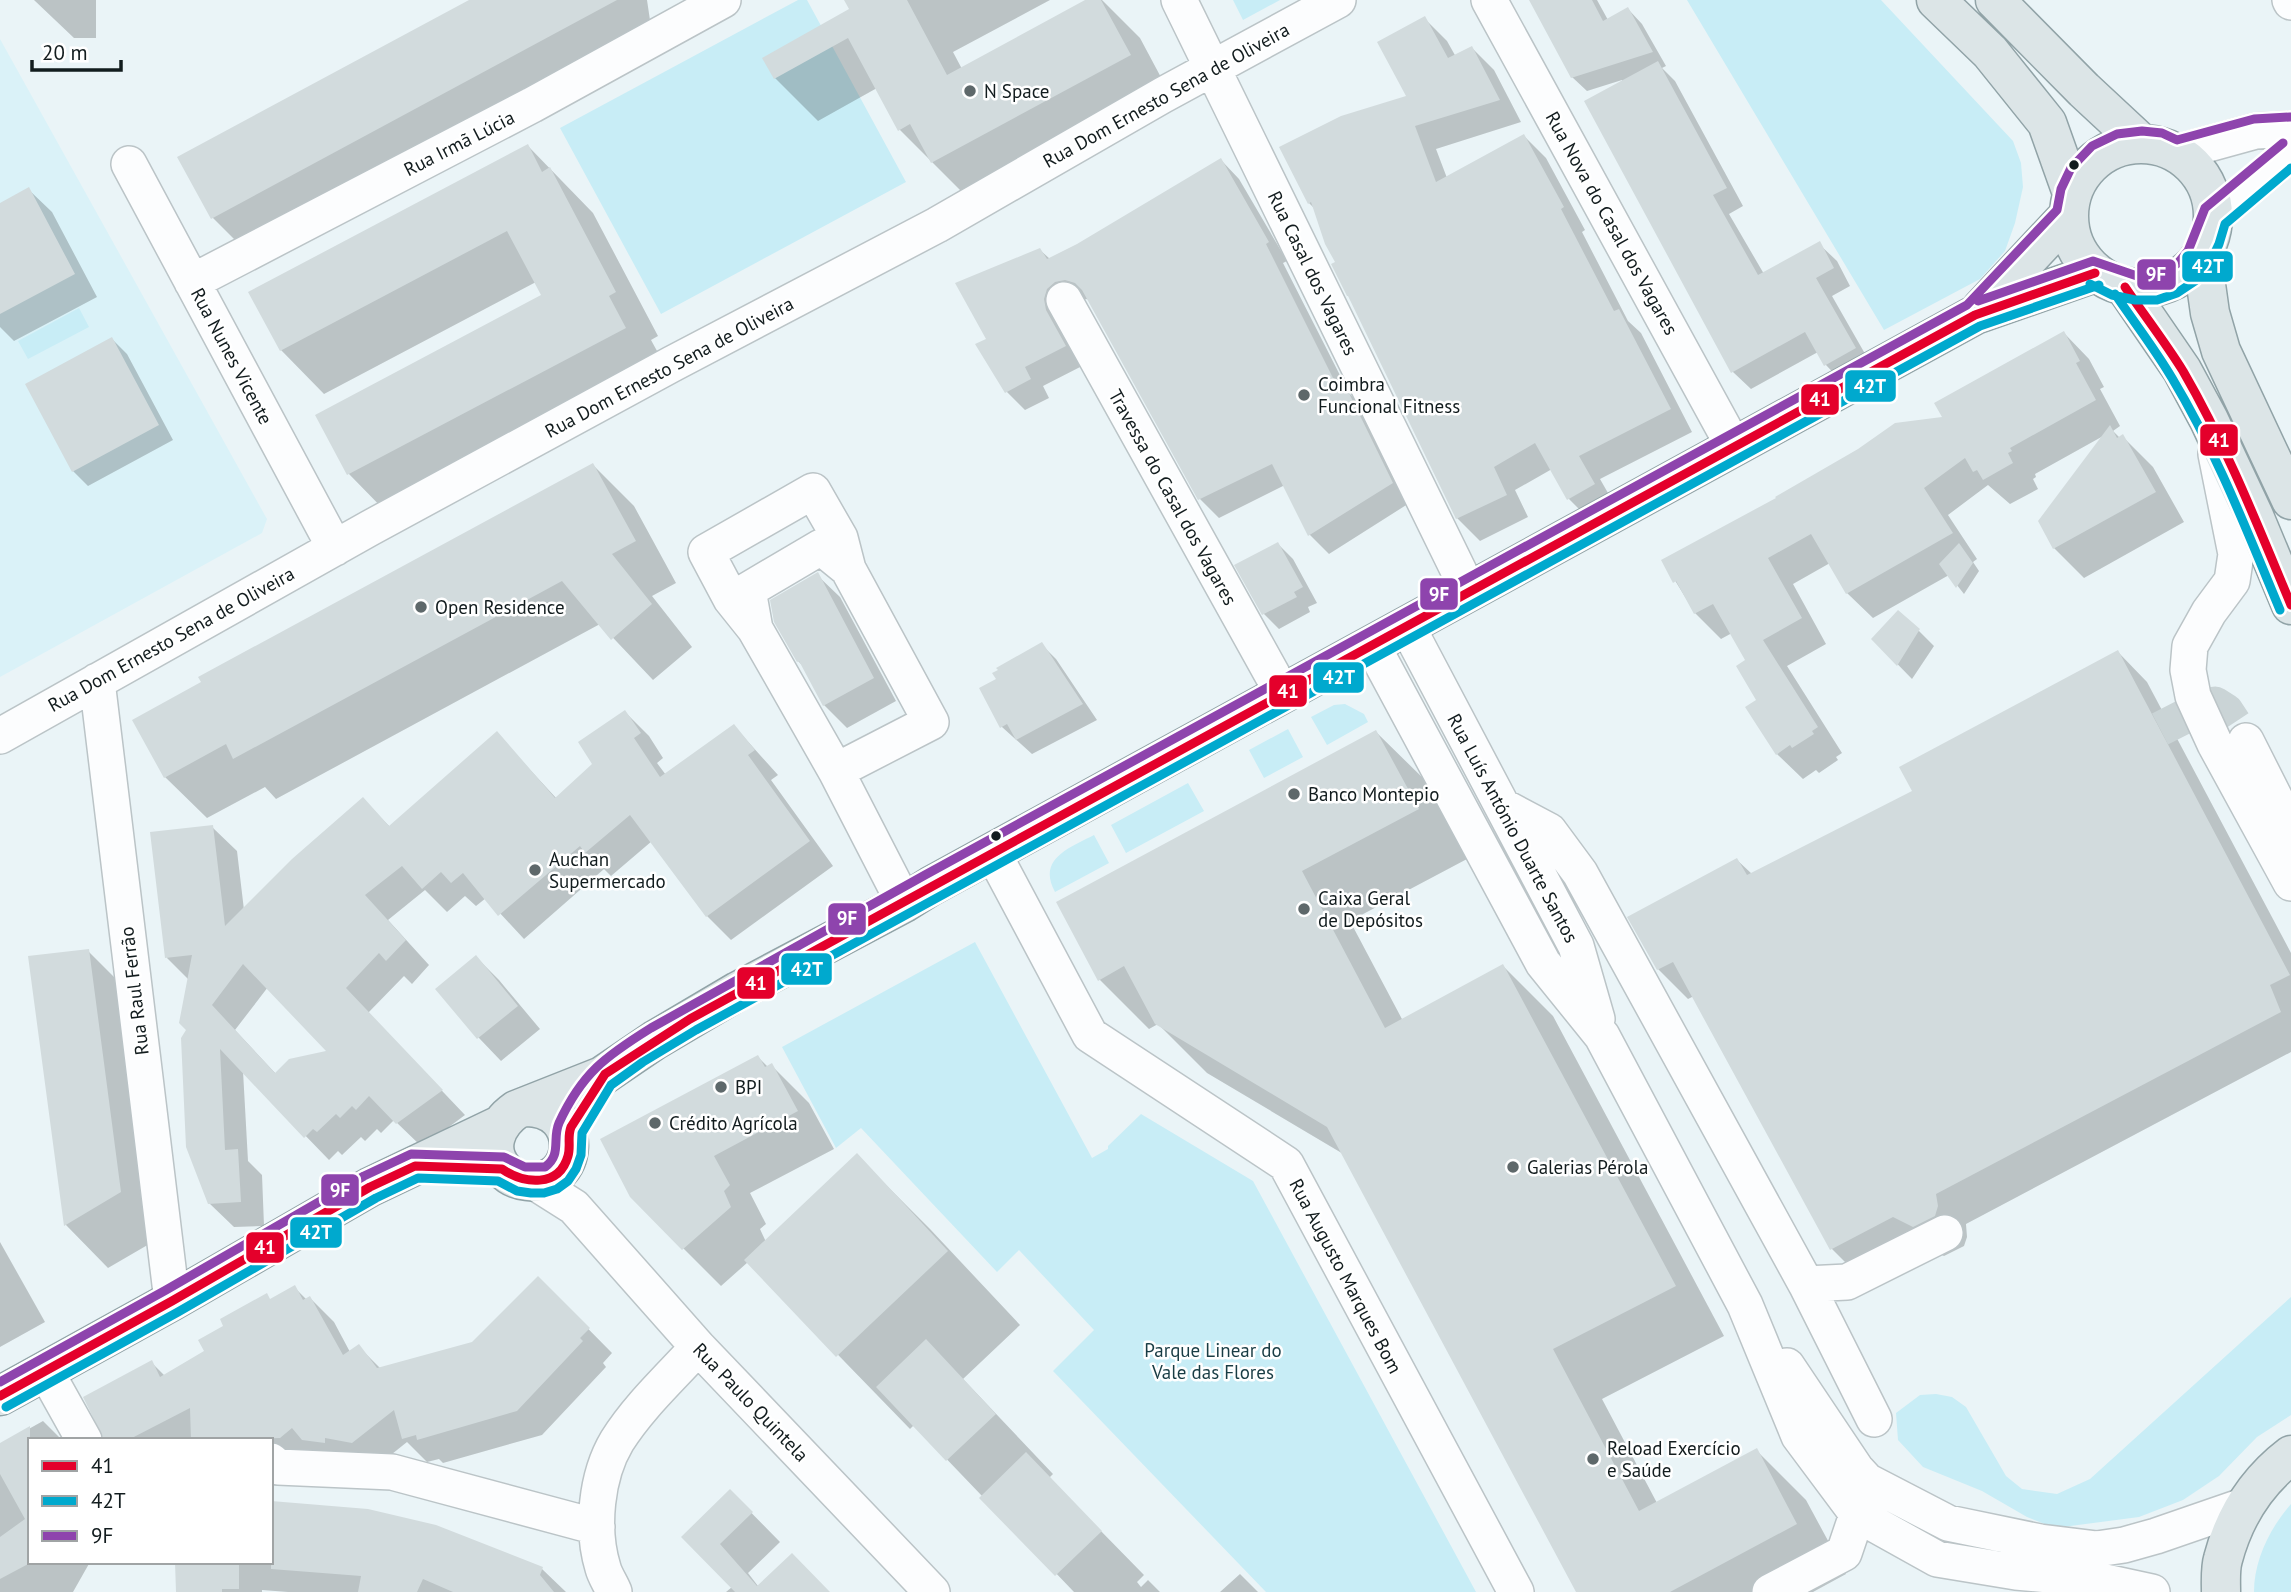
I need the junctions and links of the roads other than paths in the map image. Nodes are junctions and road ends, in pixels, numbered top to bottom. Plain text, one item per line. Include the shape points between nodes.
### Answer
1 (723, 0) edge
2 (1179, 0) edge
3 (1338, 0) edge
4 (1489, 0) edge
5 (1936, 0) edge
6 (1994, 0) edge
7 (1212, 68) junction
8 (2291, 129) edge
9 (2158, 148) junction
10 (2291, 152) edge
11 (129, 164) dead end
12 (2070, 205) junction
13 (2214, 218) junction
14 (2202, 256) junction
15 (2110, 280) junction
16 (192, 282) junction
17 (1064, 300) dead end
18 (1975, 315) junction
19 (2208, 420) junction
20 (1734, 447) junction
21 (2291, 500) edge
22 (335, 548) junction
23 (848, 569) junction
24 (1469, 592) junction
25 (2291, 605) edge
26 (1407, 626) junction
27 (755, 629) junction
28 (1372, 645) junction
29 (97, 681) junction
30 (1283, 694) junction
31 (0, 736) edge
32 (2246, 741) tunnel mouth
33 (836, 771) junction
34 (1502, 806) junction
35 (2291, 830) edge
36 (993, 853) junction
37 (2291, 883) edge
38 (904, 903) junction
39 (1602, 1036) junction
40 (602, 1076) junction
41 (513, 1116) junction
42 (543, 1161) junction
43 (415, 1166) junction
44 (1945, 1233) dead end
45 (1806, 1284) junction
46 (172, 1301) junction
47 (1745, 1305) junction
48 (698, 1347) junction
49 (46, 1371) junction
50 (0, 1396) edge
51 (1874, 1419) dead end
52 (82, 1438) edge
53 (2291, 1455) edge
54 (275, 1464) edge
55 (1867, 1480) junction
56 (2244, 1506) junction
57 (1858, 1515) junction
58 (597, 1527) junction
59 (2040, 1542) junction
60 (2010, 1582) edge
61 (614, 1592) edge
62 (932, 1592) edge
63 (1516, 1592) edge
64 (1770, 1592) edge
65 (2152, 1592) edge
66 (2221, 1592) edge

1 - 16 street, Rua Irmã Lúcia
2 - 7 street, Rua Casal dos Vagares
3 - 7 street, Rua Dom Ernesto Sena de Oliveira
4 - 20 street, Rua Nova do Casal dos Vagares
5 - 12 main road via 1990,52 2047,123
6 - 9 main road via 2084,90
7 - 22 street, Rua Dom Ernesto Sena de Oliveira via 937,225
7 - 24 street, Rua Casal dos Vagares
8 - 9 street
9 - 12 main road via 2119,146 2098,157 2082,173
9 - 13 main road via 2192,164 2204,180
10 - 13 street
11 - 16 street, Rua Nunes Vicente
12 - 15 main road via 2071,237 2081,257
12 - 18 main road
13 - 14 main road
14 - 15 main road via 2187,273 2168,284 2146,289
14 - 21 main road via 2221,351
15 - 18 main road
15 - 19 main road via 2182,370
16 - 22 street, Rua Nunes Vicente
17 - 30 street, Travessa do Casal dos Vagares
18 - 20 main road
19 - 25 main road via 2255,516
19 - 37 street via 2236,554 2232,582 2190,646 2188,670 2193,696 2215,744
20 - 24 main road
22 - 29 street, Rua Dom Ernesto Sena de Oliveira
23 - 27 street via 821,547 748,590
23 - 27 street via 840,538 813,491 706,552 731,599
23 - 33 street via 931,722
24 - 26 main road
26 - 28 main road
26 - 34 street, Rua Luís António Duarte Santos
27 - 33 street
28 - 30 main road
28 - 39 street, Rua Luís António Duarte Santos via 1543,963
29 - 31 street, Rua Dom Ernesto Sena de Oliveira
29 - 46 street, Rua Raul Ferrão
30 - 36 main road
32 - 35 street
33 - 38 street
34 - 39 street, Rua Luís António Duarte Santos via 1576,946
34 - 45 street via 1549,831 1580,873
36 - 38 main road
36 - 63 street, Rua Augusto Marques Bom via 1090,1035 1286,1164
38 - 40 main road via 738,991
39 - 47 street, Rua Luís António Duarte Santos
40 - 41 main road
40 - 42 main road
41 - 42 main road via 495,1136 497,1159
41 - 42 main road via 547,1110 563,1123
41 - 43 main road
42 - 43 main road
42 - 48 street, Rua Paulo Quintela via 575,1207
43 - 46 main road
44 - 45 street via 1847,1282
45 - 51 street
46 - 49 main road
47 - 55 street, Rua Luís António Duarte Santos
47 - 57 street, Rua Luís António Duarte Santos via 1799,1436
48 - 58 street via 616,1443 602,1478
48 - 62 street, Rua Paulo Quintela
49 - 50 main road
49 - 52 street
53 - 56 main road via 2264,1479
54 - 58 street via 392,1472
55 - 57 street
55 - 59 street, Rua Luís António Duarte Santos via 1948,1523
56 - 59 street, Rua Luís António Duarte Santos via 2124,1545 2097,1549
56 - 66 main road via 2222,1561
57 - 60 street, Rua Luís António Duarte Santos via 1937,1559
57 - 64 street via 1844,1552
58 - 61 street via 603,1567
59 - 60 street
60 - 65 street, Rua Luís António Duarte Santos via 2092,1579

